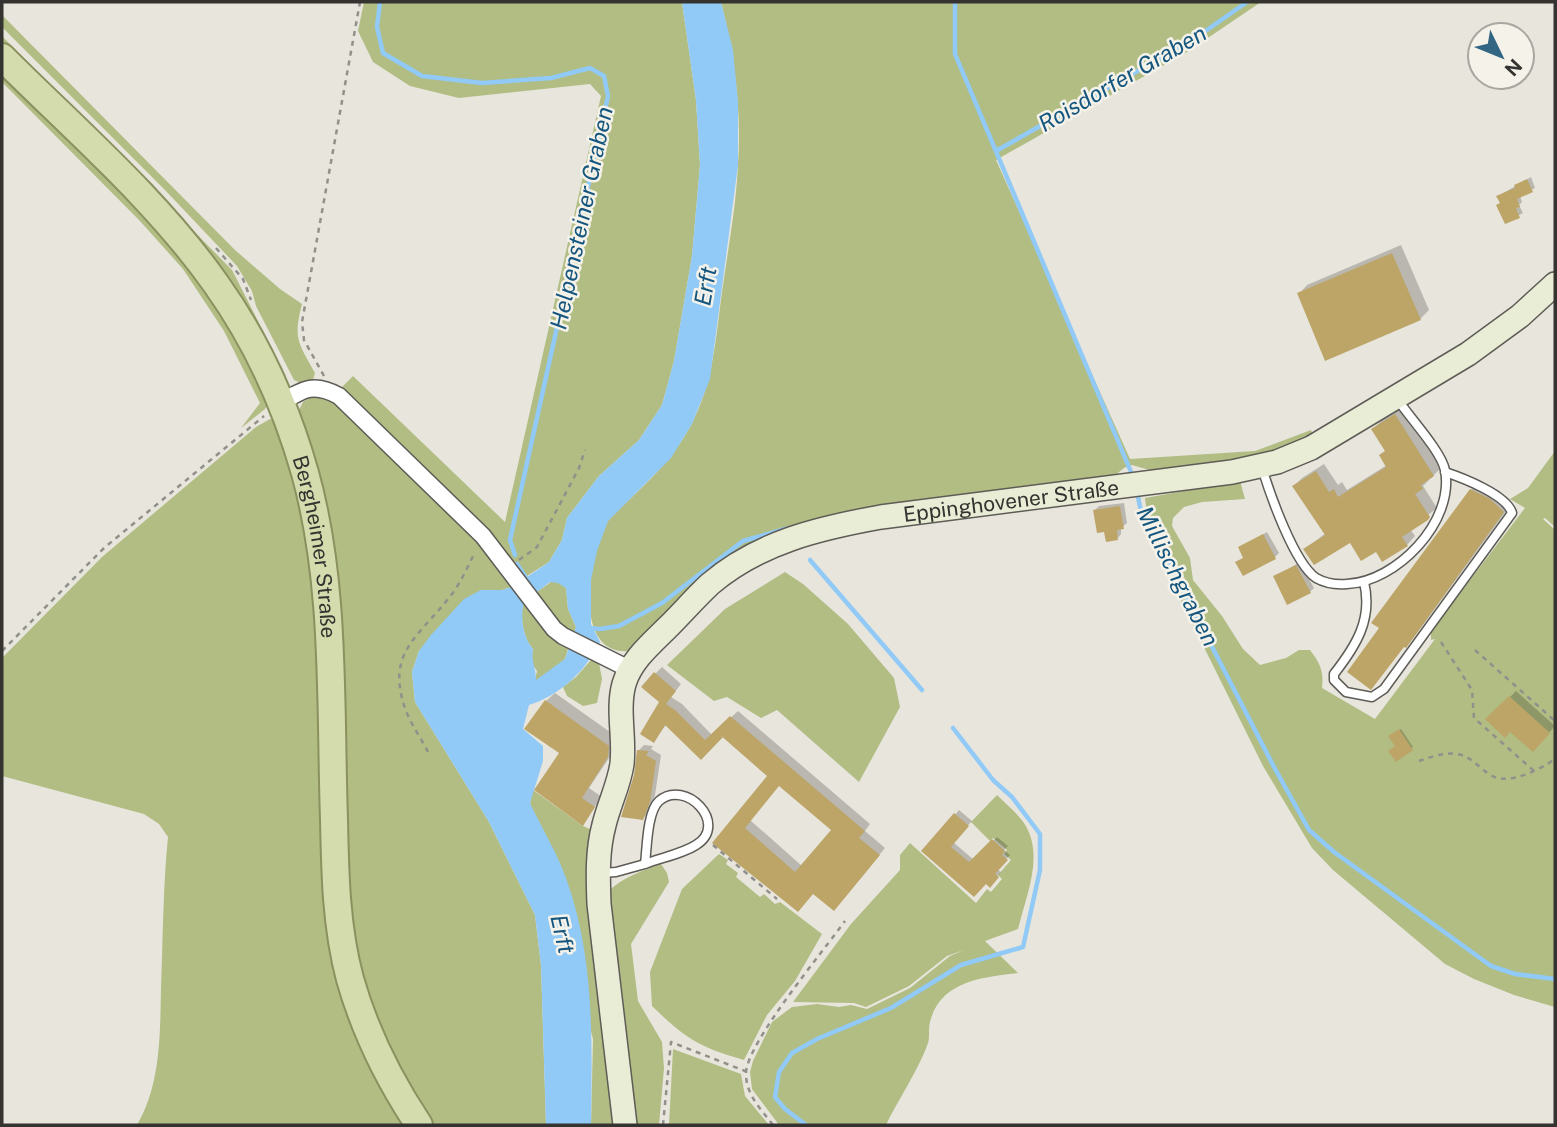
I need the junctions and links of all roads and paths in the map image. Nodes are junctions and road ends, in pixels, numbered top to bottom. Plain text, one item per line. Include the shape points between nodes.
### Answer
1 (360, 2) edge
2 (2, 57) edge
3 (1555, 284) edge
4 (329, 390) junction
5 (1396, 397) junction
6 (281, 403) junction
7 (585, 450) dead end
8 (1262, 466) junction
9 (1446, 472) junction
10 (482, 536) junction
11 (507, 567) junction
12 (1364, 582) junction
13 (1441, 642) dead end
14 (1475, 650) dead end
15 (2, 651) edge
16 (629, 669) junction
17 (1555, 720) edge
18 (428, 752) dead end
19 (1555, 759) edge
20 (1419, 761) dead end
21 (1534, 771) junction
22 (704, 837) junction
23 (645, 864) junction
24 (598, 873) junction
25 (777, 899) dead end
26 (845, 921) dead end
27 (745, 1070) junction
28 (419, 1125) edge
29 (625, 1125) edge
30 (663, 1125) edge
31 (773, 1125) edge

1 - 4 path via 302,322 304,340
2 - 6 main road, Bergheimer Straße via 185,244 243,327
3 - 5 main road, Eppinghovener Straße via 1497,334
4 - 6 street via 309,388
4 - 10 street via 349,404
5 - 8 main road, Eppinghovener Straße via 1311,448
5 - 9 lane via 1436,450
6 - 15 path via 104,548
6 - 28 main road, Bergheimer Straße via 305,474 326,592 335,866 343,943 371,1039
7 - 11 path via 537,547
8 - 12 lane via 1276,509 1307,570 1327,583
8 - 16 main road, Eppinghovener Straße via 881,517 790,538 710,584
9 - 12 lane via 1442,504 1420,543 1396,567
9 - 12 lane via 1474,482 1509,506 1512,513 1384,689 1372,697 1346,691 1334,680 1359,640 1367,604
10 - 11 street
10 - 18 path via 449,599 420,629 402,657 399,677 405,709
11 - 16 street via 554,629
13 - 21 path via 1472,690 1474,718
14 - 17 path
16 - 24 main road via 623,686 622,766 604,822
19 - 21 path
20 - 21 path via 1457,754 1499,779
22 - 23 lane via 695,846
22 - 23 lane via 709,826 701,807 693,800 667,797 651,814
22 - 25 path
23 - 24 lane
24 - 29 main road
26 - 27 path via 764,1030
27 - 30 path via 671,1042
27 - 31 path via 750,1095

